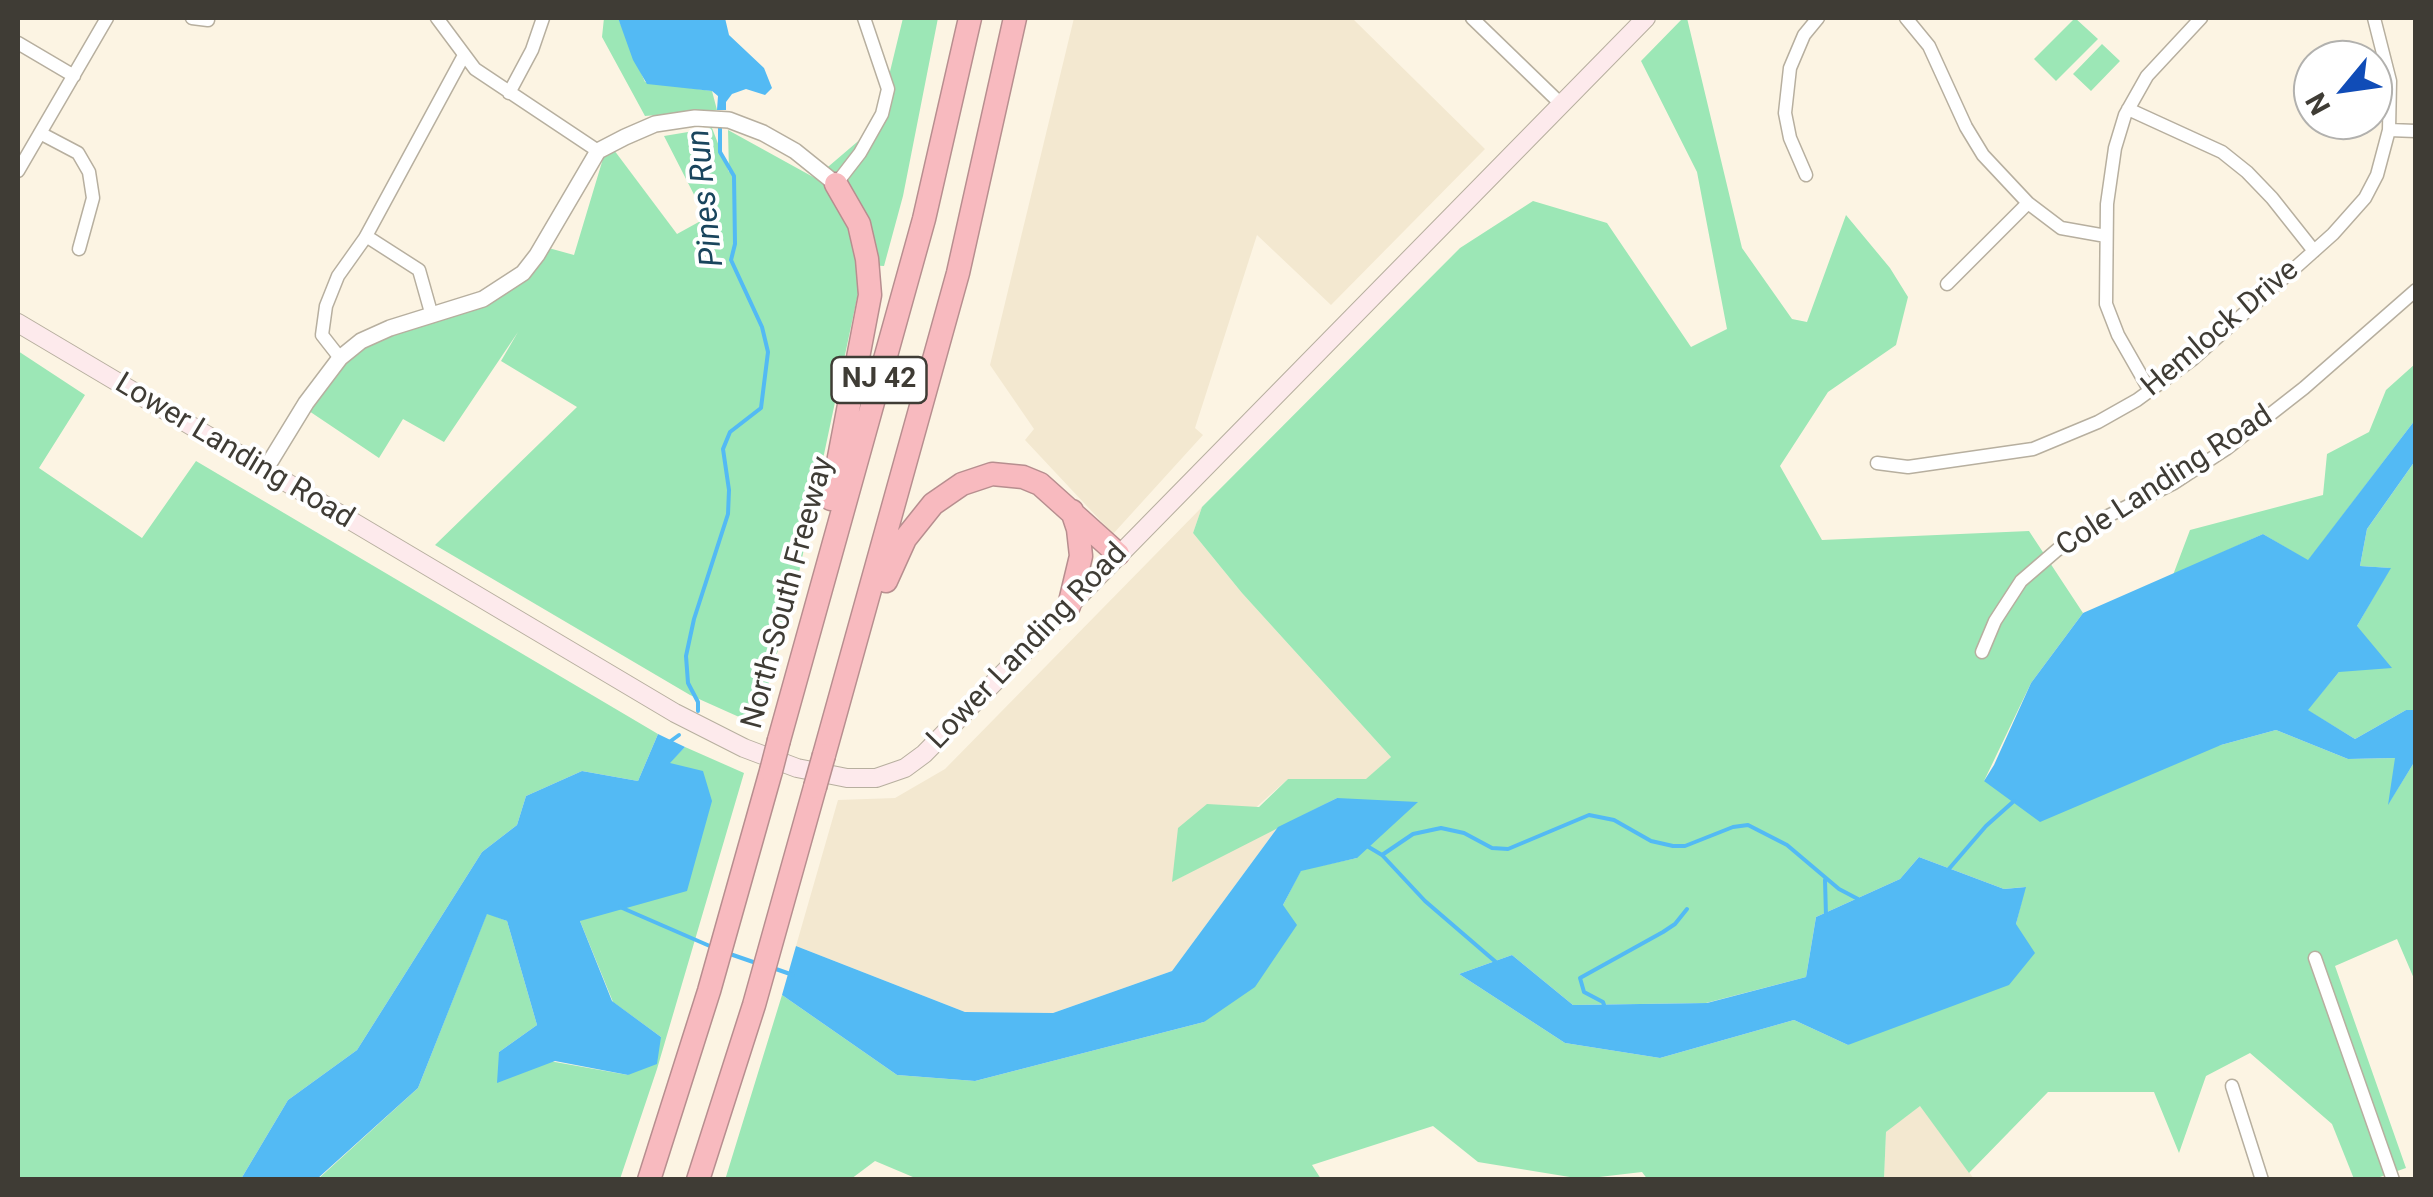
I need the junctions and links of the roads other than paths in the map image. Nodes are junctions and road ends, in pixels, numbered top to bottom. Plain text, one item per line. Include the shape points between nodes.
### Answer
1 (107, 18) edge
2 (192, 18) edge
3 (437, 18) edge
4 (543, 18) edge
5 (864, 18) edge
6 (970, 18) edge
7 (1015, 18) edge
8 (1472, 18) edge
9 (1646, 18) edge
10 (1818, 18) edge
11 (1906, 18) edge
12 (2202, 18) edge
13 (208, 20) dead end
14 (18, 43) edge
15 (463, 57) junction
16 (74, 76) junction
17 (509, 93) junction
18 (1561, 104) junction
19 (2128, 109) junction
20 (40, 133) junction
21 (2387, 140) edge
22 (598, 151) junction
23 (18, 171) edge
24 (1806, 175) dead end
25 (836, 184) junction
26 (2028, 203) junction
27 (366, 236) junction
28 (2106, 236) junction
29 (79, 249) dead end
30 (2314, 251) junction
31 (1947, 284) dead end
32 (2416, 290) edge
33 (432, 316) junction
34 (18, 322) edge
35 (340, 358) junction
36 (2150, 391) junction
37 (1877, 462) dead end
38 (264, 470) junction
39 (1072, 512) junction
40 (1118, 554) junction
41 (1069, 606) junction
42 (860, 628) junction
43 (808, 634) junction
44 (1982, 652) dead end
45 (2315, 958) dead end
46 (2232, 1086) dead end
47 (649, 1180) edge
48 (698, 1180) edge
49 (2262, 1180) edge
50 (2393, 1180) edge

1 - 16 street
2 - 13 street
3 - 15 street
4 - 17 street
5 - 25 street via 888,89 882,114
6 - 43 highway, North-South Freeway / NJ 42 via 924,218
7 - 42 highway, NJ 42 via 958,273
8 - 18 street
9 - 18 main road, Lower Landing Road
10 - 24 street via 1790,68 1785,113
11 - 26 street via 1929,46 1984,156
12 - 19 street via 2147,76
14 - 16 street
15 - 17 street
15 - 27 street
16 - 20 street
17 - 22 street
18 - 40 main road, Lower Landing Road
19 - 28 street via 2115,148
19 - 30 street via 2222,152 2248,172
20 - 23 street
20 - 29 street via 78,153 90,172 92,198
21 - 30 street, Hemlock Drive via 2365,198
22 - 25 street via 654,124 721,120 763,133
22 - 33 street via 522,273 483,299
25 - 43 highway via 859,224 870,295
26 - 28 street via 2069,231
26 - 31 street
27 - 33 street via 418,270
27 - 35 street via 326,306 322,335
28 - 36 street via 2106,304
30 - 36 street, Hemlock Drive
32 - 44 street, Cole Landing Road via 2226,449 2057,550 2022,581
33 - 35 street via 361,341
34 - 38 main road, Lower Landing Road
35 - 38 street
36 - 37 street, Hemlock Drive via 2033,449 1908,468
38 - 41 main road, Lower Landing Road via 676,713 744,748 847,778 876,778 916,760
39 - 40 highway
39 - 41 highway via 1080,556
39 - 42 highway via 1022,476 992,474 955,487 909,533
40 - 41 main road, Lower Landing Road
42 - 48 highway, NJ 42, bridge
43 - 47 highway, North-South Freeway / NJ 42, bridge
45 - 50 street
46 - 49 street

